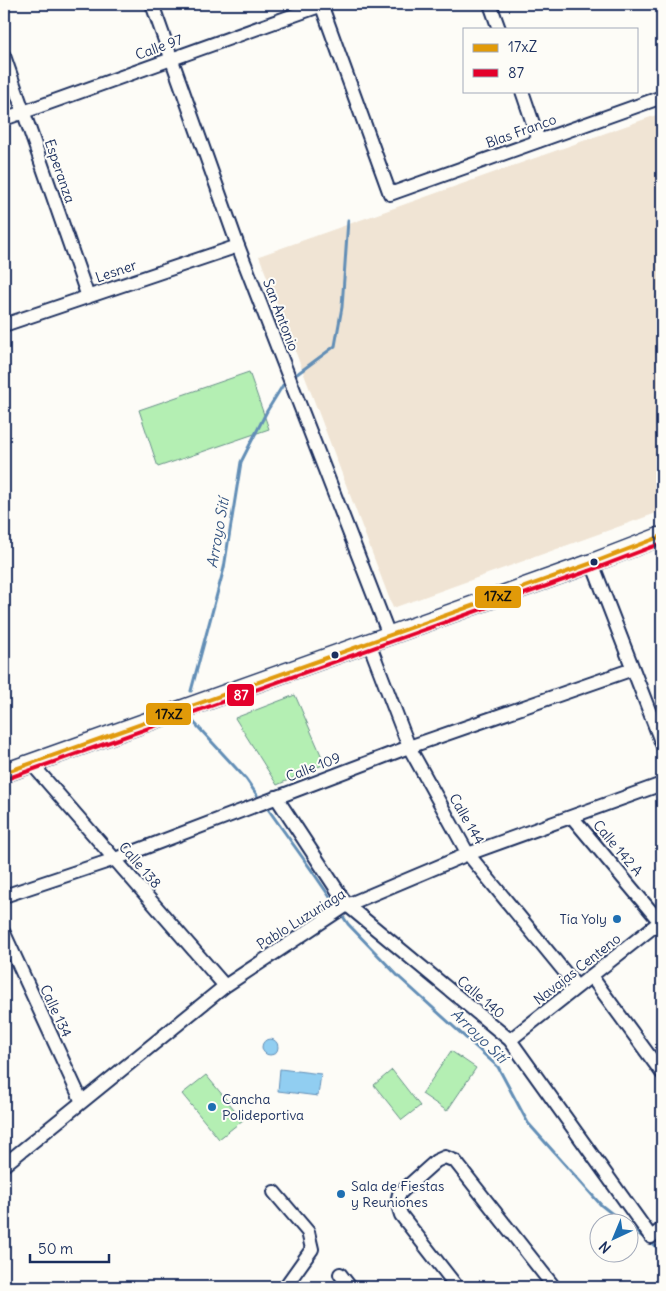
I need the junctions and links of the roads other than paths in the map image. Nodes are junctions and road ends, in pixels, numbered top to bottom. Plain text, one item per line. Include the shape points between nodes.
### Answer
1 (152, 4) edge
2 (322, 4) edge
3 (490, 4) edge
4 (499, 28) edge
5 (4, 56) edge
6 (171, 59) junction
7 (522, 92) edge
8 (662, 97) edge
9 (23, 112) junction
10 (4, 119) edge
11 (540, 141) junction
12 (238, 246) junction
13 (88, 297) junction
14 (4, 325) edge
15 (662, 536) edge
16 (592, 563) junction
17 (389, 635) junction
18 (368, 643) junction
19 (633, 669) junction
20 (662, 744) edge
21 (408, 747) junction
22 (31, 763) junction
23 (4, 773) edge
24 (662, 784) edge
25 (276, 797) junction
26 (572, 817) junction
27 (468, 854) junction
28 (115, 859) junction
29 (4, 896) edge
30 (347, 905) junction
31 (661, 921) edge
32 (4, 933) edge
33 (591, 976) junction
34 (226, 986) junction
35 (577, 987) junction
36 (510, 1040) junction
37 (662, 1073) edge
38 (82, 1102) junction
39 (4, 1165) edge
40 (274, 1192) dead end
41 (662, 1229) edge
42 (340, 1274) dead end
43 (285, 1287) edge
44 (350, 1287) edge
45 (457, 1287) edge
46 (554, 1287) edge

1 - 6 street, San Antonio
2 - 6 street, Calle 97
2 - 11 street, Blas Franco via 390,194
3 - 4 street
5 - 9 street, Esperanza
6 - 9 street, Calle 97
6 - 12 street, San Antonio
7 - 11 street
8 - 11 street, Blas Franco
9 - 10 street, Calle 97
9 - 13 street, Esperanza
12 - 13 street, Lesner
12 - 17 street, San Antonio
13 - 14 street, Lesner
15 - 16 main road
16 - 17 main road
16 - 19 street
17 - 18 main road
18 - 21 street, Calle 144
18 - 22 main road
19 - 20 street
19 - 21 street, Calle 109
21 - 25 street, Calle 109
21 - 27 street, Calle 144
22 - 23 main road
22 - 28 street, Calle 138
24 - 26 street, Pablo Luzuriaga
25 - 28 street, Calle 109
25 - 30 street, Calle 140
26 - 27 street, Pablo Luzuriaga
26 - 31 street, Calle 142 A
27 - 30 street, Pablo Luzuriaga
27 - 35 street, Calle 144
28 - 29 street, Calle 109
28 - 34 street, Calle 138
30 - 34 street, Pablo Luzuriaga
30 - 36 street, Calle 140
31 - 33 street, Navajas Centeno
32 - 38 street, Calle 134
33 - 35 street, Navajas Centeno
33 - 37 street
34 - 38 street, Pablo Luzuriaga
35 - 36 street, Navajas Centeno
36 - 41 street, Calle 140 via 651,1237
38 - 39 street, Pablo Luzuriaga
40 - 43 street via 308,1232 312,1250
42 - 44 street
45 - 46 street via 401,1215 397,1202 399,1194 436,1161 446,1157 454,1161

